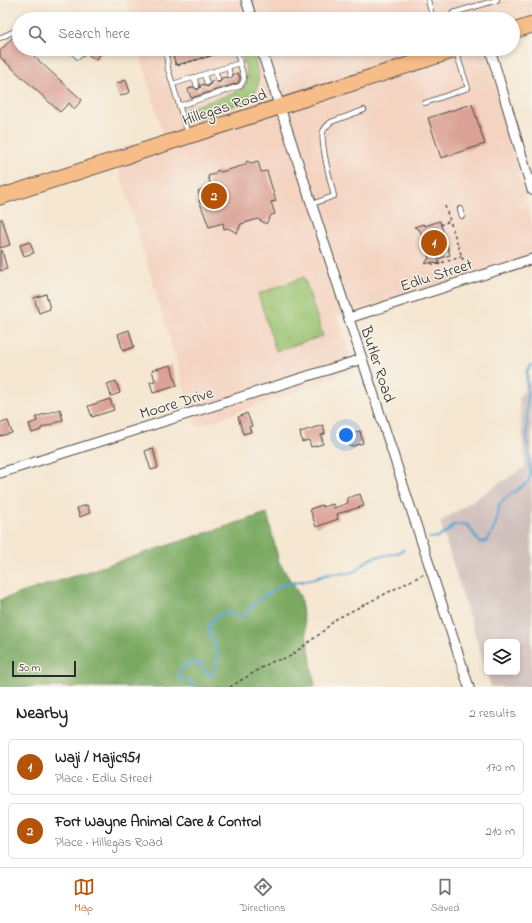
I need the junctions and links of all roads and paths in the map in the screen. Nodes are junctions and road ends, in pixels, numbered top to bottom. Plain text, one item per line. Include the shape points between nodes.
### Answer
1 (246, 0) edge
2 (428, 0) edge
3 (497, 0) edge
4 (250, 12) edge
5 (431, 12) edge
6 (456, 12) edge
7 (532, 25) edge
8 (520, 29) edge
9 (12, 32) edge
10 (0, 38) edge
11 (166, 56) edge
12 (209, 56) edge
13 (238, 56) edge
14 (263, 56) edge
15 (432, 56) edge
16 (453, 56) edge
17 (492, 56) edge
18 (240, 63) junction
19 (176, 66) dead end
20 (228, 67) junction
21 (215, 71) junction
22 (204, 74) junction
23 (230, 76) dead end
24 (194, 77) junction
25 (218, 79) dead end
26 (207, 83) dead end
27 (173, 84) junction
28 (197, 86) dead end
29 (425, 103) dead end
30 (179, 106) junction
31 (280, 107) junction
32 (364, 110) dead end
33 (188, 136) junction
34 (532, 190) edge
35 (0, 197) edge
36 (312, 204) junction
37 (445, 206) dead end
38 (460, 209) dead end
39 (462, 216) dead end
40 (450, 221) junction
41 (440, 224) dead end
42 (448, 256) dead end
43 (462, 257) junction
44 (532, 259) edge
45 (449, 260) junction
46 (431, 262) dead end
47 (464, 263) dead end
48 (349, 318) junction
49 (362, 359) junction
50 (0, 473) edge
51 (431, 570) junction
52 (230, 687) edge
53 (469, 687) edge

1 - 4 street
2 - 5 lane
3 - 6 lane
7 - 8 main road
9 - 10 lane
11 - 27 lane
12 - 19 path
13 - 18 lane
14 - 31 street, Butler Road
15 - 31 main road, Hillegas Road
16 - 29 lane via 468,88
17 - 34 street
18 - 20 lane
18 - 30 lane via 244,74 240,86 221,90
20 - 21 lane
20 - 23 lane
21 - 22 lane
21 - 25 lane
22 - 24 lane
22 - 26 lane
24 - 27 lane
24 - 28 lane
27 - 30 lane
30 - 33 lane
31 - 33 main road, Hillegas Road
31 - 36 street, Butler Road
32 - 36 lane via 326,126 323,133 334,196
33 - 35 main road, Hillegas Road
36 - 48 street, Butler Road
37 - 40 path
38 - 39 lane
40 - 41 path
40 - 43 path
42 - 45 path
43 - 45 path
43 - 47 path
44 - 48 street, Edlu Street
45 - 46 path via 434,265
48 - 49 street, Butler Road
49 - 50 street, Moore Drive
49 - 51 street, Butler Road
51 - 52 path via 336,619 289,657 270,662
51 - 53 street, Butler Road

